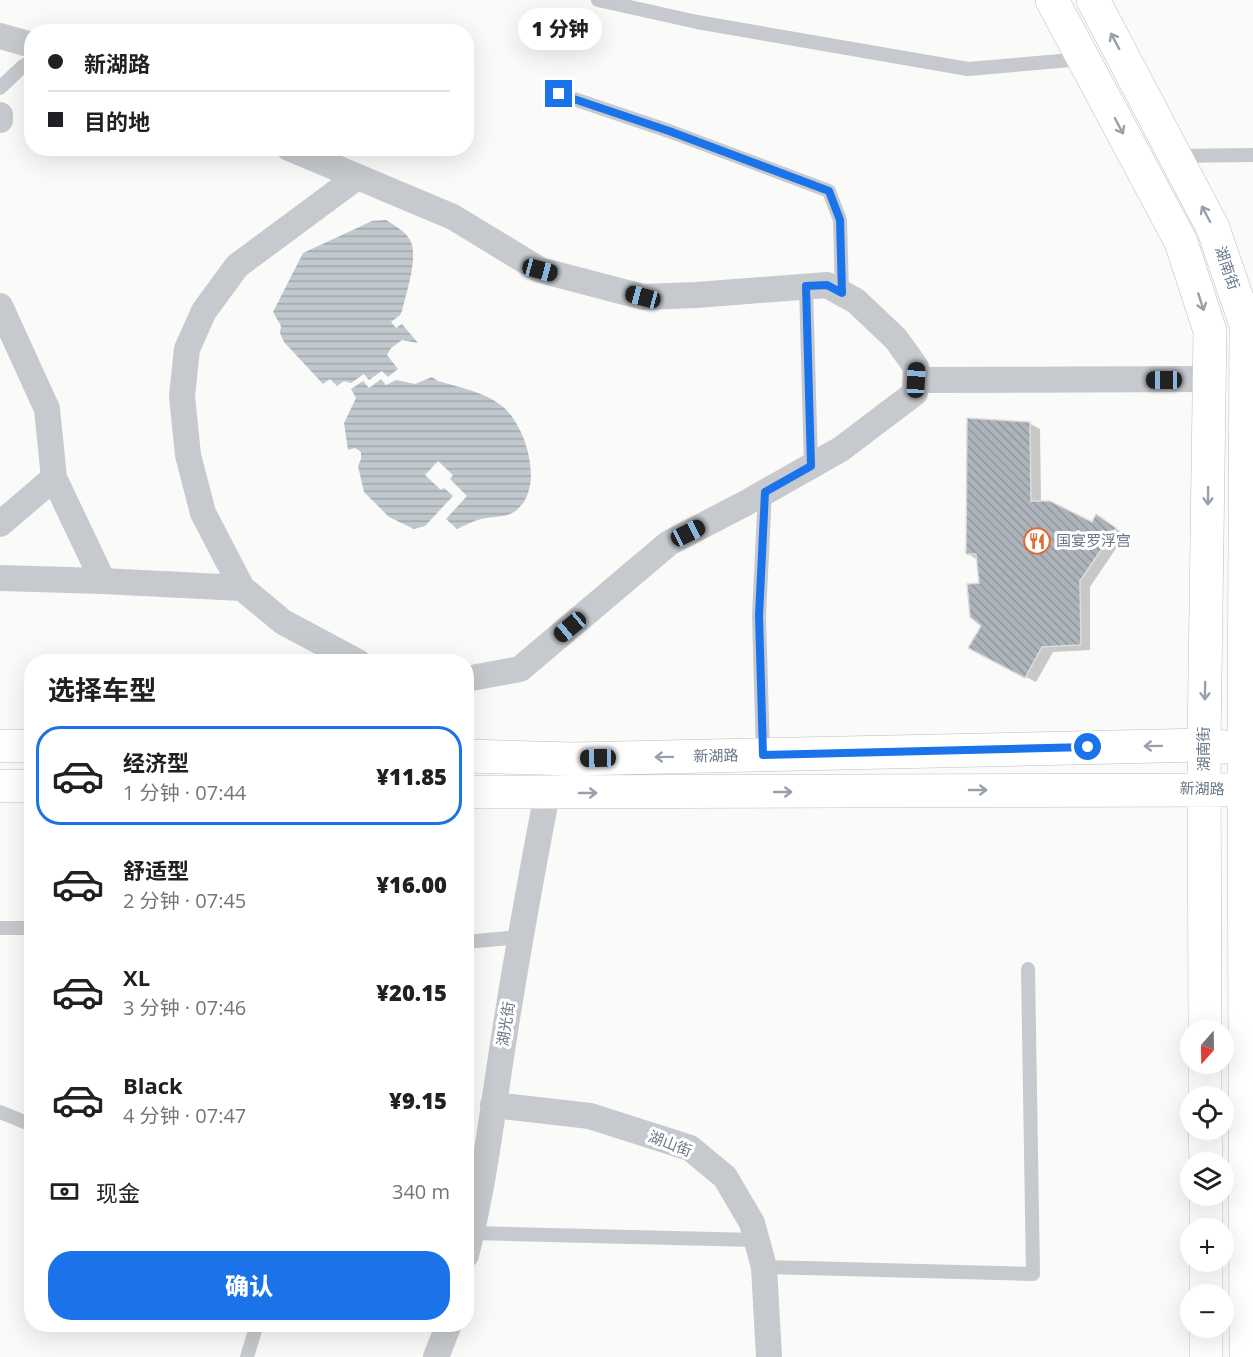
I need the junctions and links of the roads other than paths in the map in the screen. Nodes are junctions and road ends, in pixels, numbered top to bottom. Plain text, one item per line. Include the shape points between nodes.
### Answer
1 (598, 0) edge
2 (1052, 0) edge
3 (1093, 0) edge
4 (0, 36) edge
5 (24, 43) edge
6 (1083, 59) junction
7 (24, 65) edge
8 (0, 88) edge
9 (559, 94) dead end
10 (1253, 155) edge
11 (308, 156) edge
12 (1175, 156) junction
13 (357, 177) junction
14 (806, 286) junction
15 (842, 293) junction
16 (0, 306) edge
17 (916, 380) junction
18 (1209, 380) junction
19 (811, 466) junction
20 (54, 478) junction
21 (765, 492) junction
22 (0, 524) edge
23 (0, 578) edge
24 (103, 580) junction
25 (242, 588) junction
26 (343, 654) edge
27 (474, 678) edge
28 (1204, 745) junction
29 (0, 746) edge
30 (24, 747) edge
31 (1248, 749) edge
32 (763, 755) junction
33 (474, 756) edge
34 (0, 786) edge
35 (24, 786) edge
36 (1204, 788) junction
37 (1249, 791) edge
38 (474, 792) edge
39 (547, 794) junction
40 (0, 928) edge
41 (24, 928) edge
42 (519, 937) junction
43 (474, 941) edge
44 (1028, 969) dead end
45 (1205, 1020) edge
46 (493, 1105) junction
47 (0, 1112) edge
48 (24, 1122) edge
49 (474, 1215) edge
50 (1249, 1215) edge
51 (756, 1240) junction
52 (474, 1244) edge
53 (764, 1267) junction
54 (255, 1332) edge
55 (446, 1332) edge
56 (1206, 1338) edge
57 (247, 1357) edge
58 (436, 1357) edge
59 (769, 1357) edge
60 (1206, 1357) edge
61 (1246, 1357) edge

1 - 6 lane via 697,22 968,69
2 - 6 main road, 湖南街
12 -> 3 main road, 湖南街
4 - 5 street
6 -> 18 main road, 湖南街 via 1181,242 1210,331
7 - 8 lane
9 - 15 lane via 829,191 840,220
10 - 12 lane
11 - 13 street
31 -> 12 main road, 湖南街 via 1246,325 1213,228
13 - 14 street via 453,218 540,270 643,297
13 - 25 street via 237,267 204,311 187,349 182,396 188,455 203,513
14 - 15 street via 827,285
14 - 19 lane
15 - 17 street via 896,339 916,367
16 - 20 street via 46,409
17 - 18 street
17 - 19 street via 915,393 841,449
18 -> 28 main road, 湖南街
19 - 21 street
20 - 22 street
20 - 24 street
21 - 27 street via 669,543 520,669
21 - 32 lane via 759,616
23 - 24 street
24 - 25 street
25 - 26 street via 283,622
28 - 31 main road, 新湖路
28 -> 32 main road, 新湖路
28 - 36 main road, 湖南街
29 - 30 main road
31 - 37 main road, 湖南街
32 -> 33 main road, 新湖路 via 574,759
34 - 35 main road
36 - 37 main road, 新湖路
39 -> 36 main road, 新湖路
36 - 45 main road, 湖南街
37 - 50 main road, 湖南街
38 - 39 main road, 新湖路
39 - 42 street, 湖光街
40 - 41 lane
42 - 43 lane
42 - 46 street, 湖光街
44 - 53 lane via 1033,1274
46 - 49 street, 湖光街
46 - 51 street, 湖山街 via 590,1116 690,1148 725,1177 752,1223
47 - 48 lane
50 - 61 main road, 湖南街
51 - 52 lane
51 - 53 street, 湖山街
53 - 59 street, 湖山街
54 - 57 lane
55 - 58 street
56 - 60 main road

